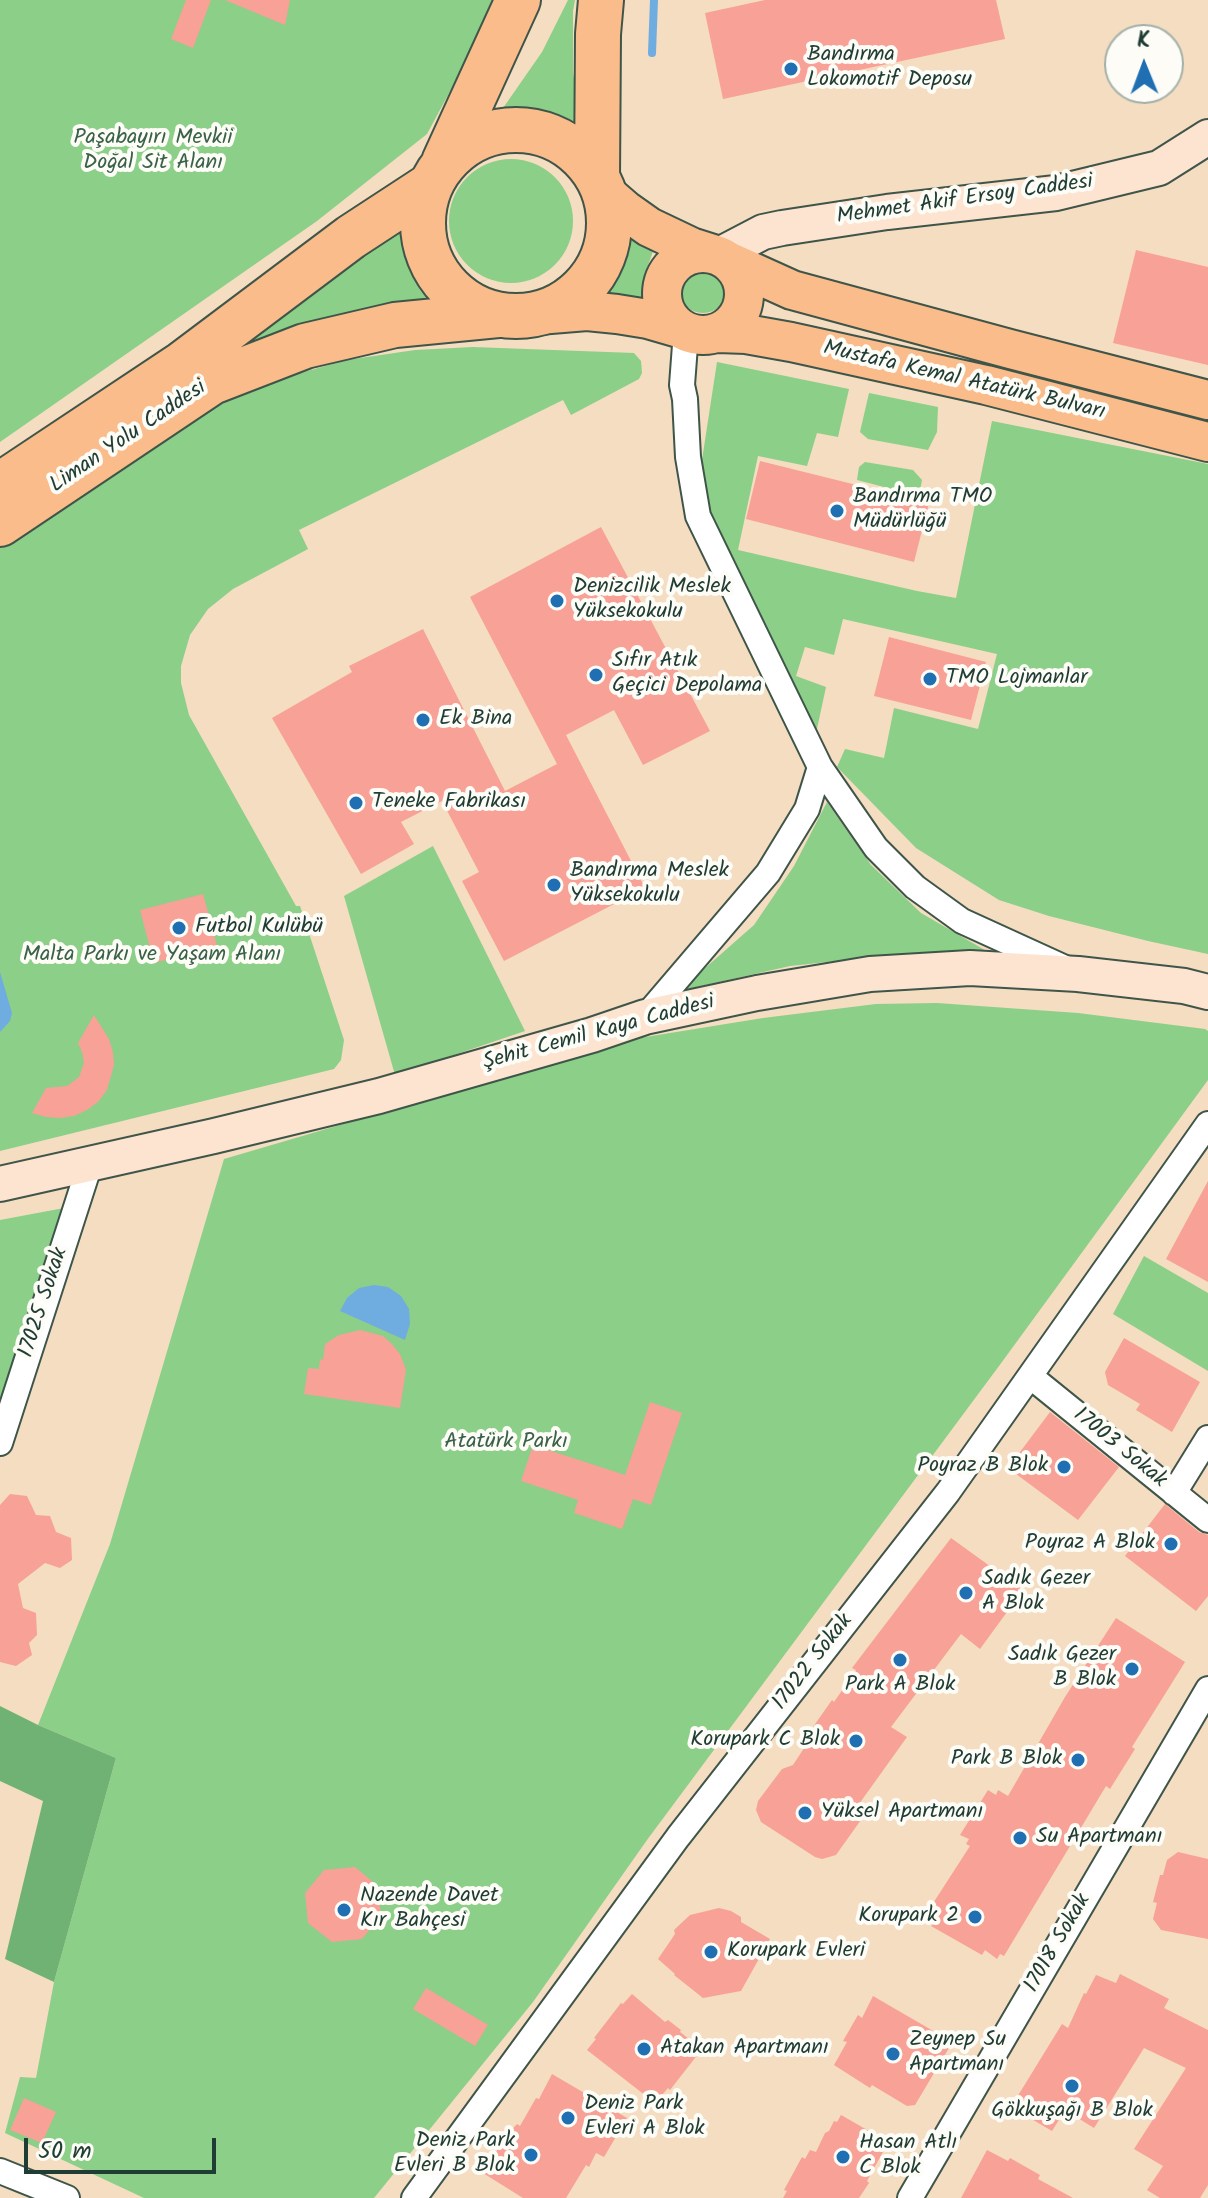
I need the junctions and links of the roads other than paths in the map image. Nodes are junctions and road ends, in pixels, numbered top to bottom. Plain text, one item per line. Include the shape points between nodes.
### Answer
1 (518, 0) edge
2 (601, 0) edge
3 (1208, 137) edge
4 (437, 174) junction
5 (600, 184) junction
6 (720, 257) junction
7 (512, 315) junction
8 (698, 332) junction
9 (1208, 400) edge
10 (1208, 442) edge
11 (0, 485) edge
12 (0, 524) edge
13 (820, 767) junction
14 (1078, 974) junction
15 (1208, 992) edge
16 (645, 1017) junction
17 (1208, 1124) edge
18 (90, 1164) junction
19 (0, 1184) edge
20 (1030, 1376) junction
21 (1208, 1438) edge
22 (0, 1443) edge
23 (1174, 1493) junction
24 (1208, 1520) edge
25 (1208, 1689) edge
26 (0, 2171) edge
27 (67, 2198) edge
28 (414, 2198) edge
29 (910, 2198) edge

1 - 4 highway
2 - 5 highway
3 - 6 street, Mehmet Akif Ersoy Caddesi via 1159,168 1056,193 782,228 763,232
4 - 5 highway via 467,143 495,132 525,130 553,138 579,154
4 - 7 highway via 422,213 423,240 433,267 449,289 472,306
4 - 11 highway, Liman Yolu Caddesi via 182,364
5 - 6 main road, Mustafa Kemal Atatürk Bulvarı via 649,227
5 - 7 highway via 609,213 608,235 592,277 552,309
6 - 8 main road via 744,282 743,307 729,327
6 - 8 main road via 685,257 665,277 663,305 669,318
6 - 9 main road, Mustafa Kemal Atatürk Bulvarı via 792,290
7 - 8 main road, Mustafa Kemal Atatürk Bulvarı via 587,311
7 - 12 highway, Liman Yolu Caddesi via 395,325 305,346 212,382
8 - 10 main road, Mustafa Kemal Atatürk Bulvarı via 791,342
8 - 13 street via 682,385 698,516
13 - 14 street via 876,848 915,887 962,921
13 - 16 street via 807,809 768,873
14 - 15 street, Şehit Cemil Kaya Caddesi
14 - 16 street, Şehit Cemil Kaya Caddesi via 970,968 870,974
16 - 18 street, Şehit Cemil Kaya Caddesi via 379,1096
17 - 20 street, 17022 Sokak
18 - 19 street, Şehit Cemil Kaya Caddesi
18 - 22 street, 17025 Sokak
20 - 23 street, 17003 Sokak
20 - 28 street, 17022 Sokak via 948,1492 678,1837
21 - 23 street
23 - 24 street, 17003 Sokak
25 - 29 street, 17018 Sokak
26 - 27 street

